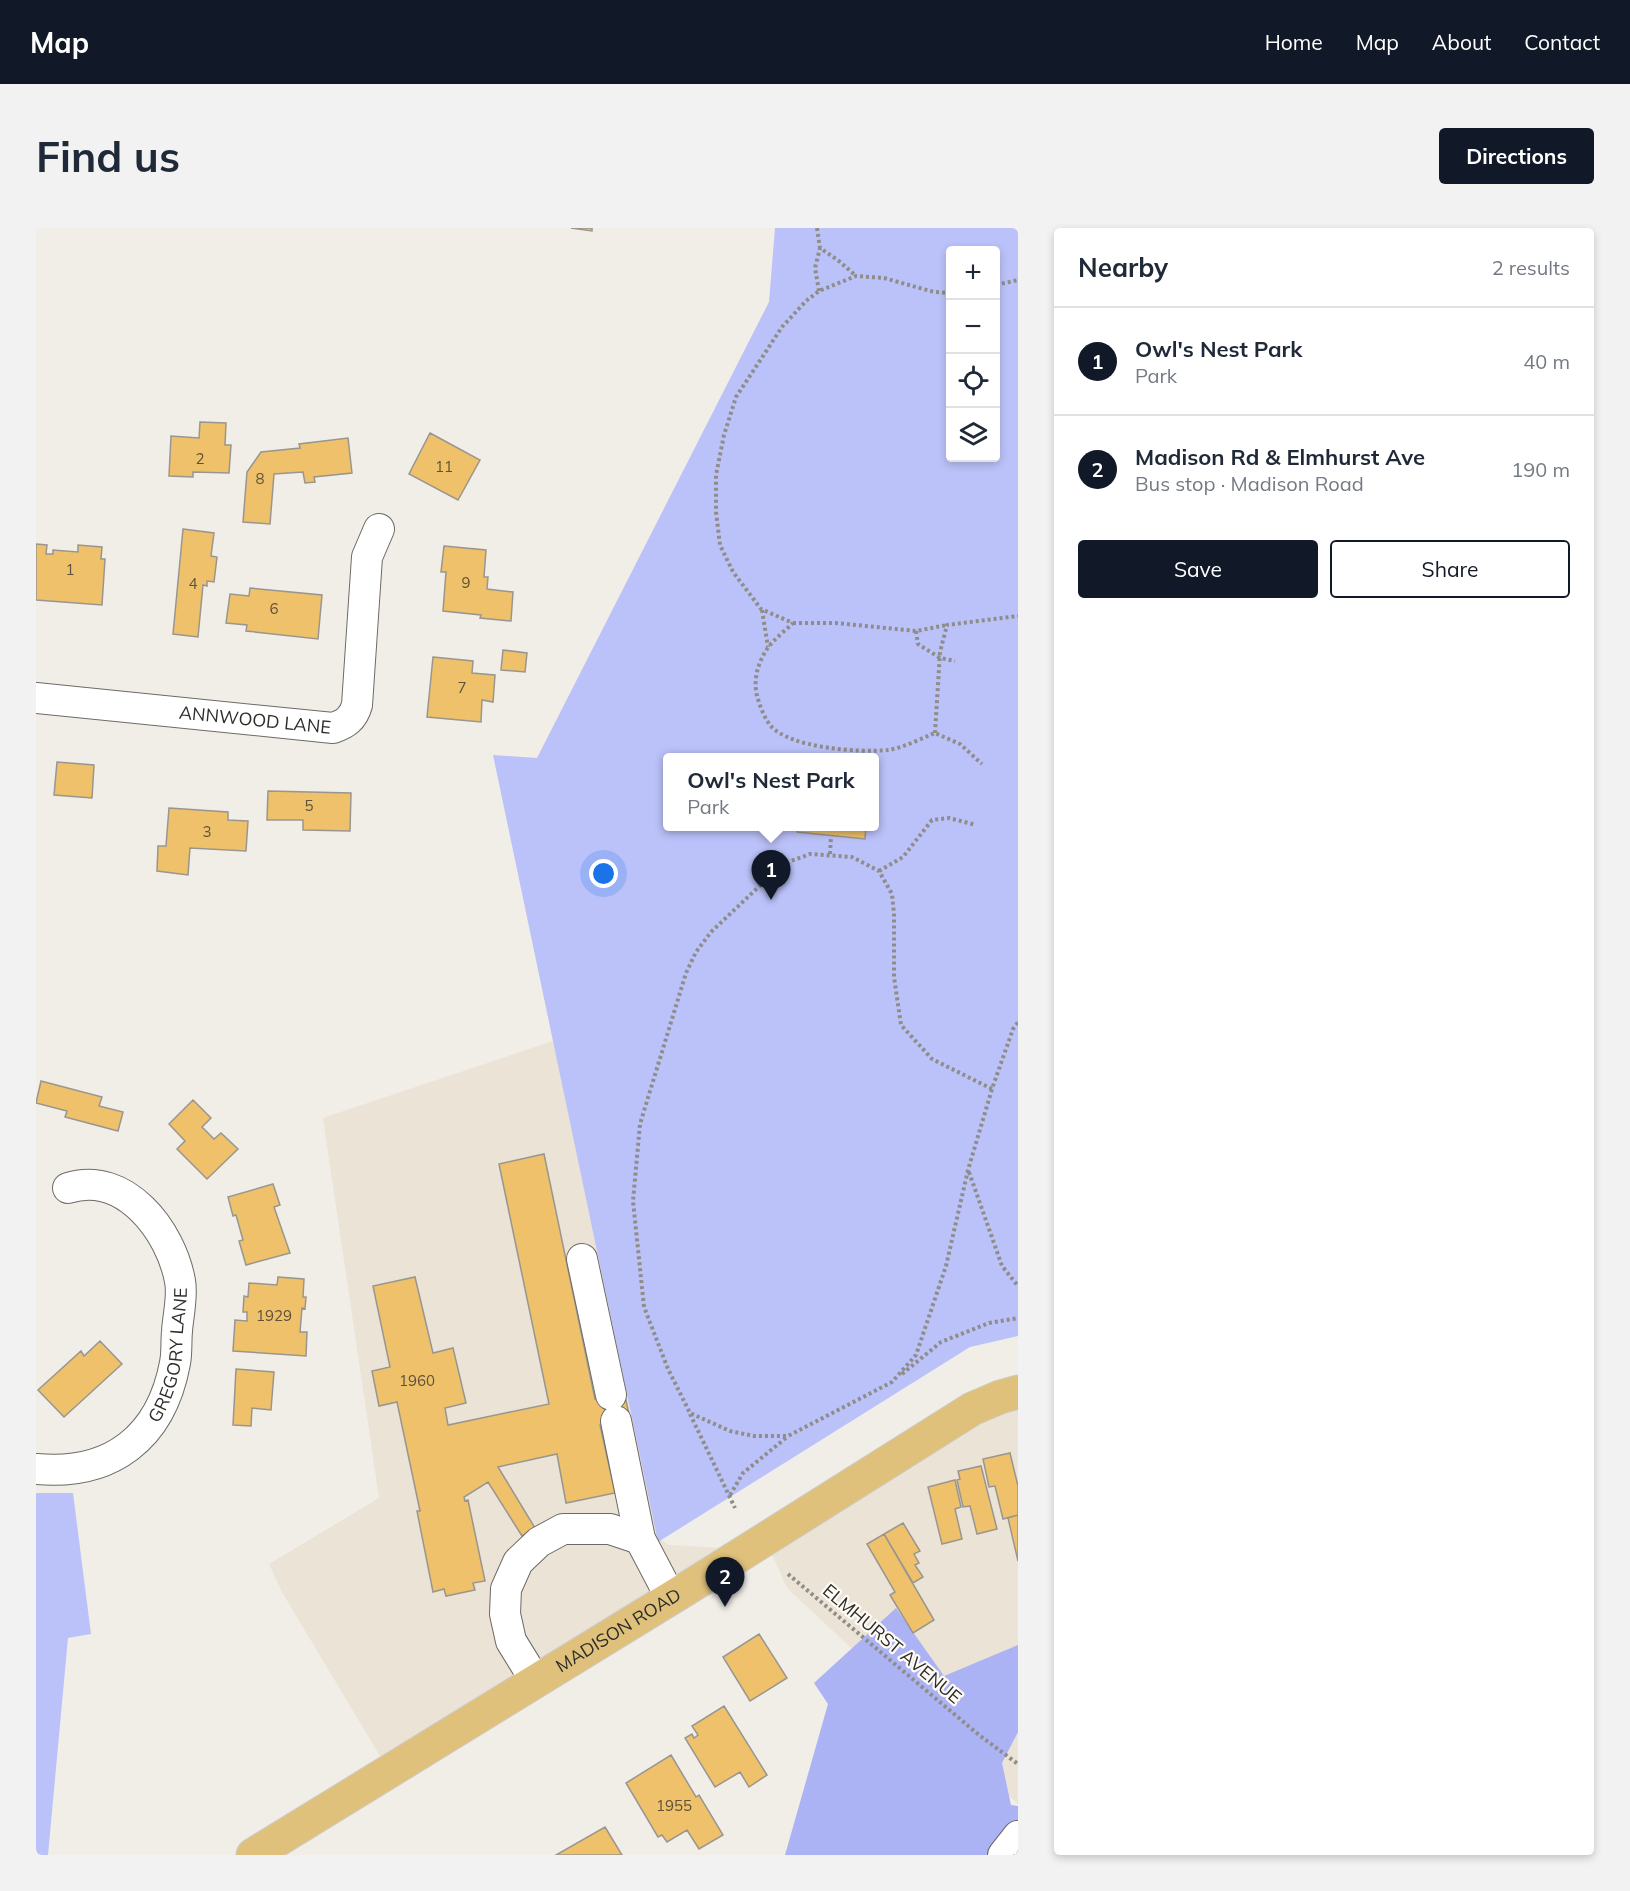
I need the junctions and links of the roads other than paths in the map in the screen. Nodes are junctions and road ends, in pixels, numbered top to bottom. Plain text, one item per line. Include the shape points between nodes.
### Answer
1 (379, 528) dead end
2 (36, 698) edge
3 (68, 1188) dead end
4 (582, 1259) dead end
5 (1018, 1392) edge
6 (36, 1469) edge
7 (640, 1539) junction
8 (671, 1598) junction
9 (535, 1680) junction
10 (1018, 1836) edge
11 (253, 1855) edge
12 (1003, 1855) edge

1 - 2 street, ANNWOOD LANE via 367,557 357,705 346,724 333,728
3 - 6 street, GREGORY LANE via 98,1184 117,1190 159,1229 181,1282 175,1362 159,1411 127,1448 106,1461 83,1468
4 - 7 street
5 - 8 main road, MADISON ROAD via 972,1409
7 - 8 street
7 - 9 street via 609,1529 563,1529 539,1542 518,1562 506,1589 505,1614 511,1641
8 - 9 main road, MADISON ROAD
9 - 11 main road, MADISON ROAD
10 - 12 street

